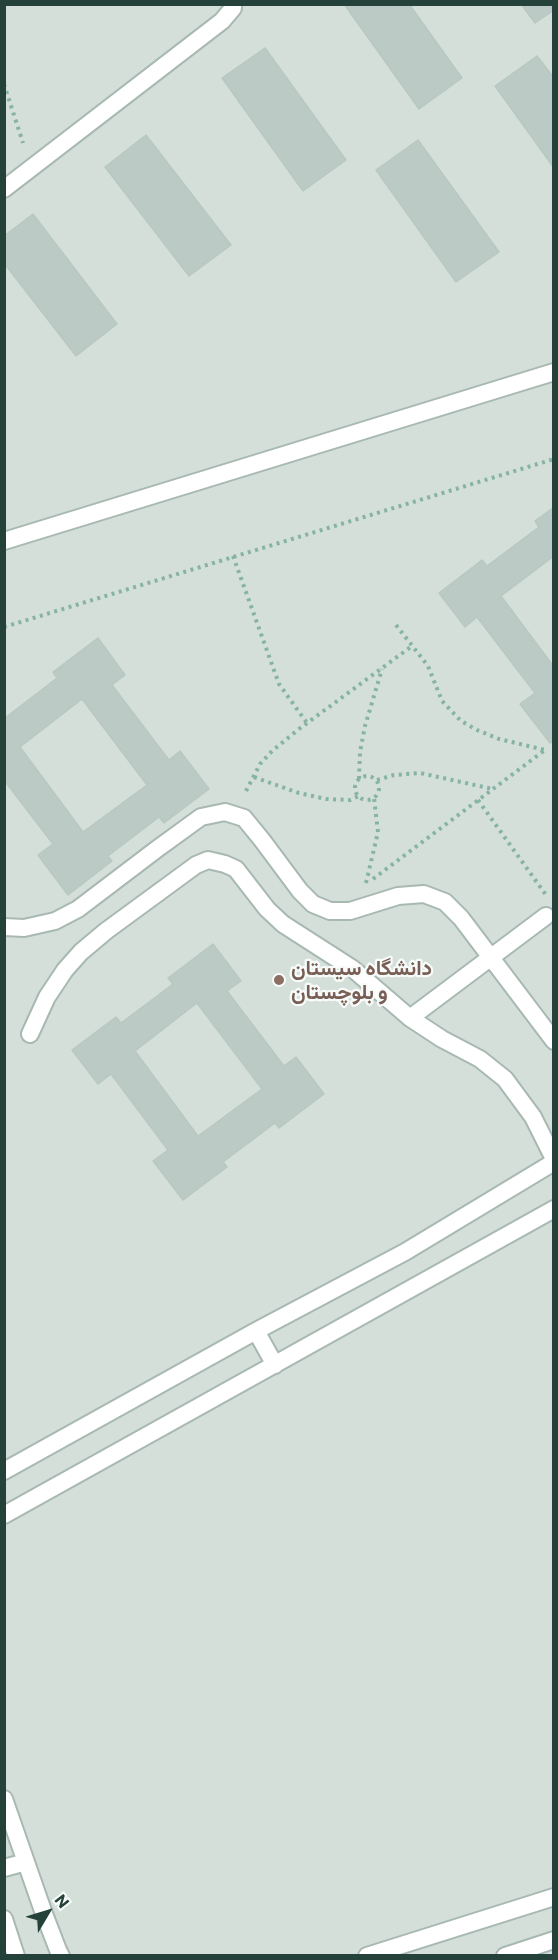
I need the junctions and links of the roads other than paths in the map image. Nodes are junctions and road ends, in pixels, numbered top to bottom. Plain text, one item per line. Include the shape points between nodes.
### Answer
1 (233, 4) edge
2 (4, 189) edge
3 (554, 372) edge
4 (4, 541) edge
5 (546, 916) dead end
6 (4, 927) edge
7 (490, 957) junction
8 (410, 1018) junction
9 (30, 1034) dead end
10 (554, 1041) edge
11 (554, 1161) edge
12 (554, 1209) edge
13 (256, 1331) junction
14 (275, 1365) junction
15 (4, 1471) edge
16 (4, 1515) edge
17 (4, 1799) edge
18 (26, 1862) junction
19 (4, 1868) edge
20 (554, 1898) edge
21 (4, 1919) edge
22 (554, 1940) edge
23 (16, 1956) edge
24 (61, 1956) edge
25 (367, 1956) edge
26 (505, 1956) edge

1 - 2 lane via 222,21
3 - 4 lane
5 - 7 lane
6 - 7 lane via 24,928 55,921 78,909 201,817 225,812 244,818 313,904 330,911 350,911 398,896 424,894 445,902
7 - 8 lane
7 - 10 lane
8 - 9 lane via 353,969 283,924 236,869 208,860 81,952 47,997
8 - 11 lane via 480,1059 505,1079 532,1117
11 - 13 lane via 405,1252
12 - 14 lane
13 - 14 lane
13 - 15 lane
14 - 16 lane
17 - 18 lane
18 - 19 lane
18 - 24 lane
20 - 25 lane
21 - 23 lane
22 - 26 lane

